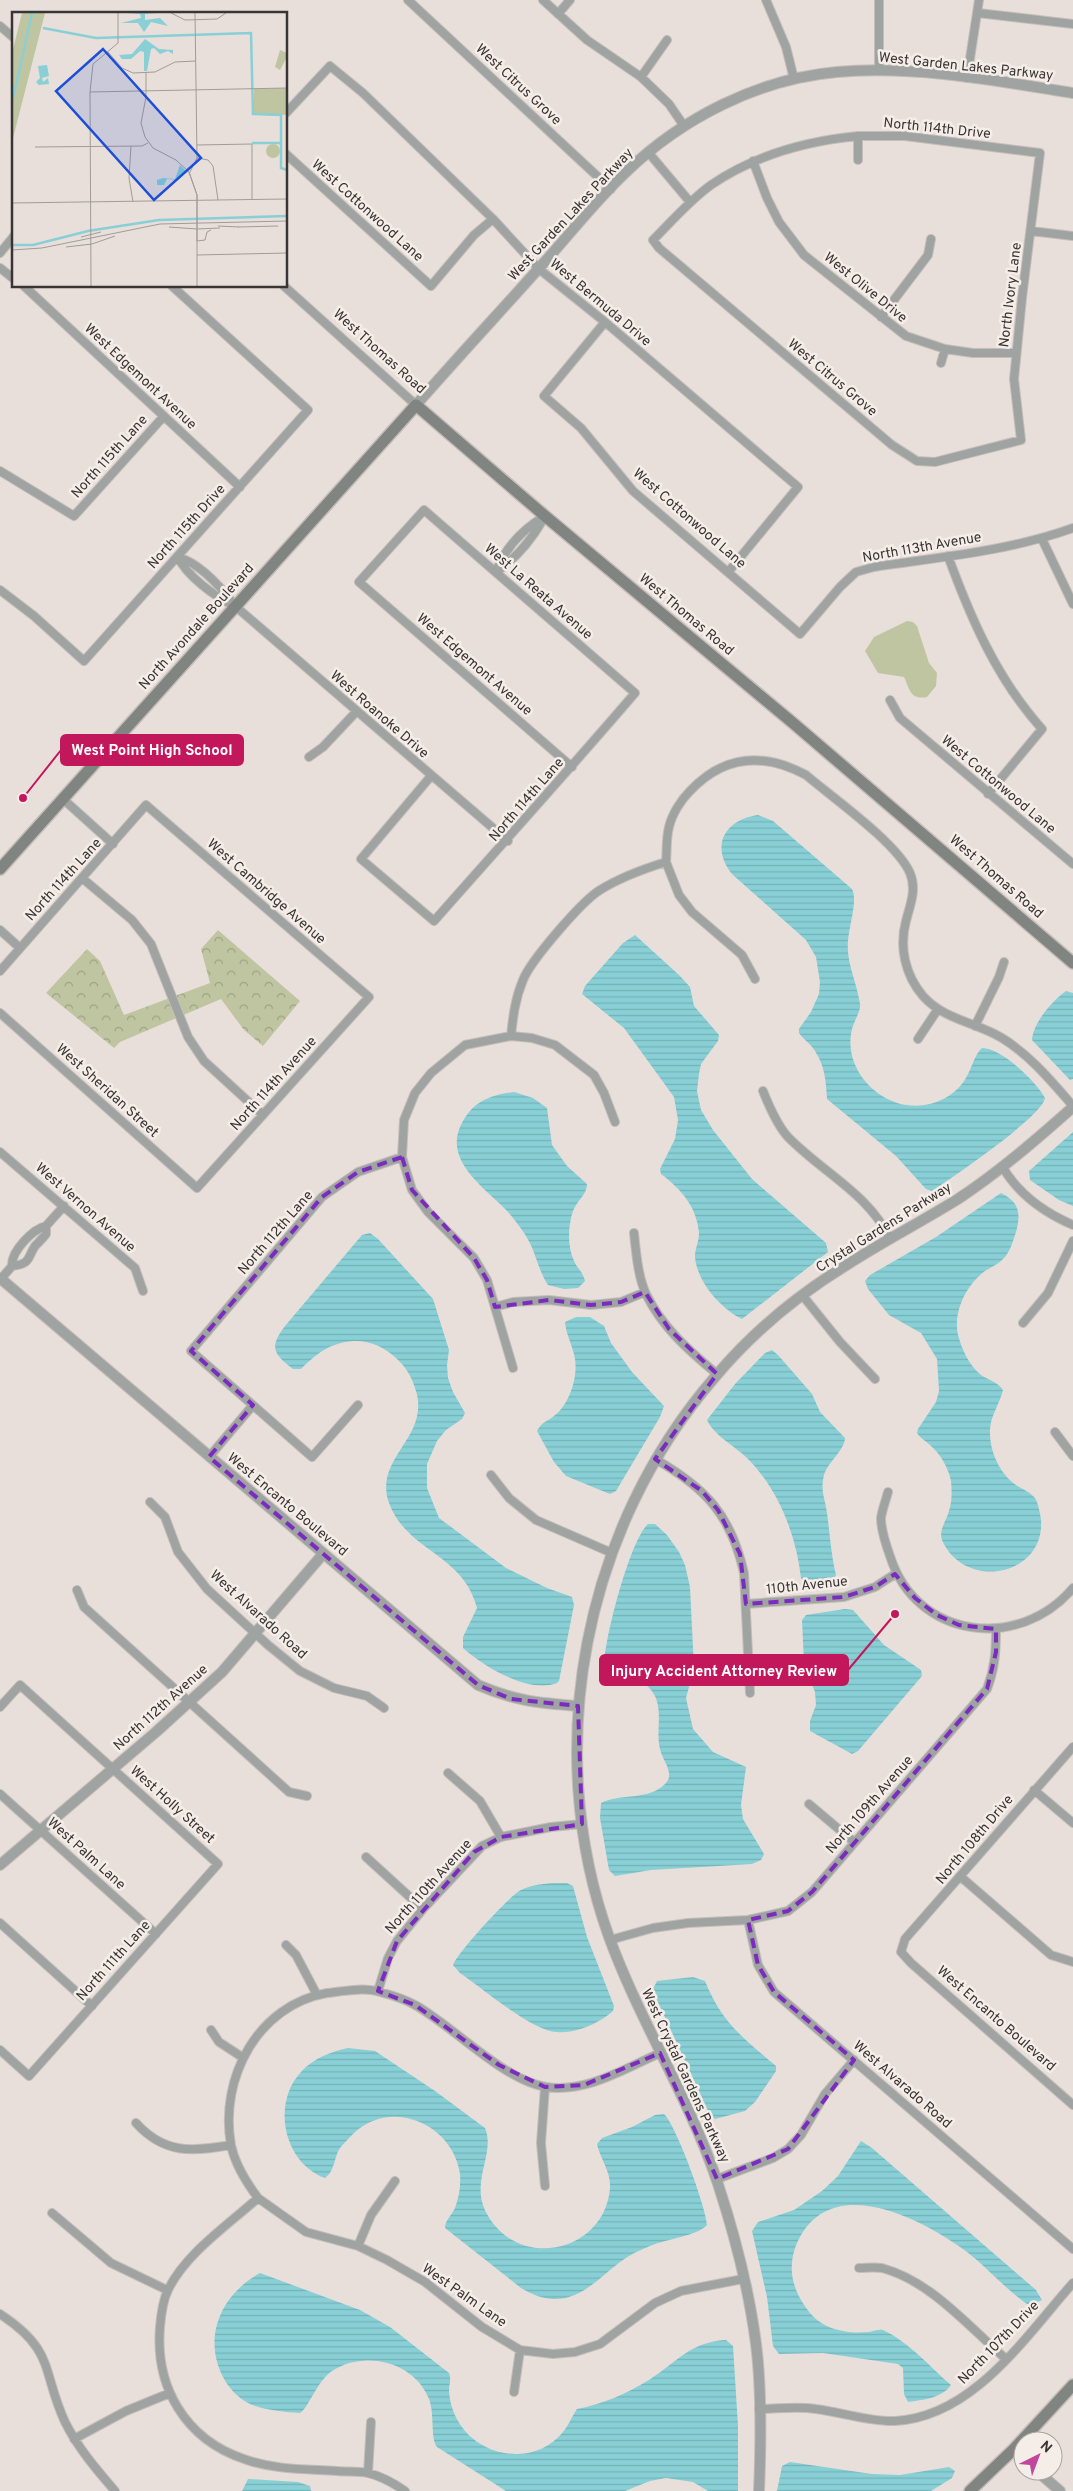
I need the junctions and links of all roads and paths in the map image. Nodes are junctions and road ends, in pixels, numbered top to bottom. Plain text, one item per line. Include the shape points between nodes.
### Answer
1 (408, 0) edge
2 (542, 0) edge
3 (570, 0) edge
4 (766, 0) edge
5 (879, 0) edge
6 (979, 0) edge
7 (978, 13) junction
8 (558, 14) junction
9 (1073, 24) edge
10 (0, 26) edge
11 (12, 36) edge
12 (667, 40) dead end
13 (879, 70) junction
14 (641, 77) junction
15 (967, 78) junction
16 (794, 79) junction
17 (1073, 92) edge
18 (288, 111) edge
19 (684, 126) junction
20 (858, 136) junction
21 (648, 152) junction
22 (1040, 153) joint
23 (288, 156) edge
24 (858, 160) dead end
25 (754, 161) junction
26 (611, 189) junction
27 (690, 202) junction
28 (493, 218) junction
29 (1031, 231) junction
30 (1073, 236) edge
31 (12, 238) edge
32 (931, 239) dead end
33 (653, 240) joint
34 (0, 253) edge
35 (0, 268) edge
36 (539, 269) junction
37 (12, 277) edge
38 (26, 288) edge
39 (174, 288) edge
40 (286, 288) edge
41 (880, 317) junction
42 (605, 322) junction
43 (945, 349) junction
44 (1016, 353) junction
45 (941, 363) dead end
46 (416, 405) junction
47 (164, 416) junction
48 (1021, 440) joint
49 (0, 471) edge
50 (240, 487) junction
51 (545, 516) junction
52 (1073, 528) edge
53 (1042, 539) junction
54 (948, 556) junction
55 (178, 557) junction
56 (729, 571) junction
57 (496, 572) junction
58 (359, 582) joint
59 (0, 590) edge
60 (1073, 604) edge
61 (235, 606) junction
62 (800, 634) joint
63 (635, 693) joint
64 (890, 700) dead end
65 (356, 712) junction
66 (310, 756) dead end
67 (572, 767) junction
68 (431, 776) junction
69 (988, 794) junction
70 (62, 799) junction
71 (146, 805) joint
72 (508, 841) junction
73 (113, 844) junction
74 (1071, 859) edge
75 (666, 862) junction
76 (0, 869) edge
77 (82, 878) junction
78 (0, 930) edge
79 (20, 948) junction
80 (1004, 962) dead end
81 (1073, 962) edge
82 (0, 971) edge
83 (755, 979) dead end
84 (369, 997) joint
85 (938, 1010) junction
86 (0, 1013) edge
87 (975, 1026) junction
88 (511, 1036) junction
89 (918, 1039) dead end
90 (763, 1091) dead end
91 (1073, 1106) edge
92 (264, 1115) junction
93 (615, 1122) dead end
94 (0, 1152) edge
95 (402, 1157) junction
96 (1002, 1166) junction
97 (198, 1188) joint
98 (64, 1206) junction
99 (1073, 1225) edge
100 (46, 1226) junction
101 (634, 1233) dead end
102 (890, 1239) junction
103 (26, 1241) junction
104 (1073, 1241) edge
105 (34, 1247) junction
106 (12, 1266) junction
107 (0, 1279) edge
108 (143, 1291) dead end
109 (645, 1292) junction
110 (803, 1296) junction
111 (494, 1308) junction
112 (1022, 1323) dead end
113 (513, 1368) dead end
114 (717, 1374) junction
115 (875, 1379) dead end
116 (253, 1405) junction
117 (358, 1405) dead end
118 (1055, 1432) dead end
119 (1073, 1456) edge
120 (209, 1457) junction
121 (655, 1459) junction
122 (491, 1475) dead end
123 (888, 1492) dead end
124 (150, 1502) dead end
125 (612, 1553) junction
126 (323, 1554) junction
127 (895, 1574) junction
128 (1073, 1588) edge
129 (77, 1590) dead end
130 (746, 1604) junction
131 (996, 1629) junction
132 (256, 1634) junction
133 (750, 1693) dead end
134 (189, 1703) junction
135 (578, 1706) junction
136 (0, 1707) edge
137 (384, 1708) dead end
138 (1073, 1747) edge
139 (113, 1769) junction
140 (448, 1773) dead end
141 (1034, 1790) junction
142 (0, 1794) edge
143 (307, 1796) dead end
144 (809, 1804) dead end
145 (1073, 1823) edge
146 (582, 1824) junction
147 (40, 1830) junction
148 (501, 1838) junction
149 (854, 1842) junction
150 (366, 1857) dead end
151 (218, 1864) joint
152 (0, 1865) edge
153 (960, 1877) junction
154 (423, 1909) junction
155 (748, 1920) junction
156 (0, 1923) edge
157 (156, 1934) junction
158 (610, 1940) junction
159 (286, 1945) dead end
160 (901, 1952) joint
161 (1073, 1962) edge
162 (378, 1991) junction
163 (317, 1995) junction
164 (92, 2006) junction
165 (211, 2030) dead end
166 (0, 2050) edge
167 (660, 2053) junction
168 (242, 2058) junction
169 (854, 2060) junction
170 (545, 2087) junction
171 (1073, 2104) edge
172 (136, 2123) dead end
173 (231, 2145) junction
174 (717, 2179) junction
175 (395, 2181) dead end
176 (545, 2186) dead end
177 (258, 2198) junction
178 (52, 2213) dead end
179 (358, 2246) junction
180 (1073, 2248) edge
181 (859, 2268) dead end
182 (744, 2279) junction
183 (1073, 2284) edge
184 (167, 2290) junction
185 (0, 2314) edge
186 (520, 2350) junction
187 (1006, 2359) junction
188 (1073, 2384) edge
189 (514, 2392) dead end
190 (170, 2393) junction
191 (759, 2409) junction
192 (371, 2422) dead end
193 (1030, 2431) edge
194 (74, 2439) junction
195 (1013, 2450) edge
196 (368, 2473) junction
197 (1049, 2481) edge
198 (115, 2491) edge
199 (405, 2491) edge
200 (759, 2491) edge
201 (970, 2491) edge
202 (1060, 2491) edge

1 - 26 street, West Citrus Grove
2 - 8 street
3 - 8 street
4 - 16 street via 786,47
5 - 13 street
6 - 7 street
7 - 9 street
7 - 15 street
8 - 14 street via 587,40
10 - 11 street
12 - 14 street
13 - 15 street, West Garden Lakes Parkway
13 - 16 street, West Garden Lakes Parkway via 836,72
14 - 19 street via 670,104
15 - 17 street, West Garden Lakes Parkway
16 - 19 street, West Garden Lakes Parkway via 735,99
18 - 28 street, West Bermuda Drive via 330,66
19 - 21 street, West Garden Lakes Parkway
20 - 22 street, North 114th Drive via 905,136
20 - 24 street
20 - 25 street, North 114th Drive via 816,141
21 - 26 street, West Garden Lakes Parkway
21 - 27 street
22 - 29 street, North Ivory Lane
23 - 28 street, West Cottonwood Lane via 431,286 474,235
25 - 27 street, North 114th Drive
25 - 41 street, West Olive Drive via 767,198 788,236 815,265
26 - 36 street, West Garden Lakes Parkway
27 - 33 street, North 114th Drive
28 - 36 street, West Bermuda Drive
29 - 30 street
29 - 44 street, North Ivory Lane
31 - 34 street
32 - 41 street via 928,255
33 - 48 street, West Citrus Grove via 884,438 916,461 935,462
35 - 37 street
36 - 42 street, West Bermuda Drive
36 - 46 street, West Garden Lakes Parkway
38 - 47 street, West Edgemont Avenue
39 - 50 street, North 115th Drive via 308,410
40 - 46 street, West Thomas Road
41 - 43 street, West Olive Drive via 906,336
42 - 56 street, West Cottonwood Lane via 544,396 581,428 633,490
42 - 56 street, West Bermuda Drive via 798,487
43 - 44 street, West Olive Drive
43 - 45 street
44 - 48 street, North Ivory Lane via 1014,378
46 - 51 main road, West Thomas Road
46 - 61 main road, North Avondale Boulevard
47 - 49 street, North 115th Lane via 74,516
47 - 50 street, West Edgemont Avenue
50 - 55 street, North 115th Drive
51 - 57 street via 529,526 502,556
51 - 81 main road, West Thomas Road
52 - 53 street, North 113th Avenue
53 - 54 street, North 113th Avenue
53 - 60 street
54 - 62 street, North 113th Avenue via 874,566 856,572
54 - 69 street via 970,615 987,649 1020,704 1042,729
55 - 59 street, North 115th Drive via 84,661
55 - 61 street, West Roanoke Drive via 182,565 219,598
56 - 62 street, West Cottonwood Lane
57 - 58 street, West La Reata Avenue via 424,510
57 - 63 street, West La Reata Avenue
58 - 67 street, West Edgemont Avenue
61 - 65 street, West Roanoke Drive
61 - 70 main road, North Avondale Boulevard
63 - 67 street, North 114th Lane
64 - 69 street, West Cottonwood Lane via 900,718
65 - 66 street
65 - 68 street, West Roanoke Drive
67 - 72 street, North 114th Lane
68 - 72 street, West Roanoke Drive
68 - 72 street, North 114th Lane via 361,859 434,921
69 - 74 street, West Cottonwood Lane
70 - 73 street
70 - 76 main road, North Avondale Boulevard
71 - 73 street, North 114th Lane
71 - 84 street, West Cambridge Avenue
73 - 77 street, North 114th Lane
75 - 83 street via 679,895 692,912 742,955
75 - 85 street via 669,826 681,800 716,769 738,761 764,760 806,775 898,853 911,875 913,888 902,952 910,976 922,995
75 - 88 street via 631,872 597,891 551,939 524,978 515,1004
77 - 79 street, North 114th Lane
77 - 92 street via 132,920 150,944 188,1038 204,1061
78 - 79 street
79 - 82 street, North 114th Lane
80 - 87 street
84 - 92 street, North 114th Avenue
85 - 87 street
85 - 89 street
86 - 97 street, West Sheridan Street
87 - 91 street via 1002,1038 1029,1058
88 - 93 street via 555,1045 594,1075
88 - 95 street via 465,1045 431,1073 416,1093 404,1120
90 - 102 street via 787,1136 861,1198 884,1226
91 - 96 street, Crystal Gardens Parkway
92 - 97 street, North 114th Avenue
94 - 98 street, West Vernon Avenue
95 - 111 street via 412,1190 428,1212 474,1258 487,1280
95 - 116 street, North 112th Lane via 358,1172 322,1197 192,1350
96 - 99 street via 1009,1179 1028,1198
96 - 102 street, Crystal Gardens Parkway via 960,1197
98 - 100 street
98 - 108 street, West Vernon Avenue via 135,1268
100 - 103 street
100 - 105 street via 46,1234
101 - 109 street
102 - 110 street, Crystal Gardens Parkway
103 - 105 street
103 - 106 street via 14,1253
104 - 112 street via 1048,1293
105 - 106 street via 29,1259
106 - 107 street
107 - 120 street, West Encanto Boulevard
109 - 111 street via 621,1302 591,1304 549,1300 513,1302
109 - 114 street via 669,1329
110 - 114 street, Crystal Gardens Parkway via 778,1314
110 - 115 street
111 - 113 street
114 - 121 street, Crystal Gardens Parkway via 681,1419
116 - 117 street via 312,1457
116 - 120 street
118 - 119 street
120 - 126 street, West Encanto Boulevard
121 - 125 street, Crystal Gardens Parkway
121 - 130 street via 681,1474 718,1510 740,1554
122 - 125 street via 509,1498 536,1520
123 - 127 street via 881,1519
124 - 132 street, West Alvarado Road via 164,1517 178,1552 207,1590
125 - 135 street, Crystal Gardens Parkway via 593,1616
126 - 132 street, North 112th Avenue
126 - 135 street, West Encanto Boulevard via 478,1685 511,1699
127 - 130 street, 110th Avenue via 875,1587 844,1597
127 - 131 street via 914,1598 936,1615 959,1625
128 - 131 street via 1059,1603 1035,1619
129 - 134 street via 84,1607
130 - 133 street
131 - 149 street, North 109th Avenue via 993,1672 987,1688
132 - 134 street, North 112th Avenue
132 - 137 street, West Alvarado Road via 300,1671 334,1688 368,1696
134 - 139 street, North 112th Avenue
134 - 143 street via 289,1792
135 - 146 street, West Crystal Gardens Parkway via 577,1768
136 - 139 street, West Holly Street via 20,1685
138 - 141 street, North 108th Drive
139 - 147 street, North 112th Avenue
139 - 151 street, West Holly Street
140 - 148 street via 480,1801
141 - 145 street
141 - 153 street, North 108th Drive
142 - 147 street, West Palm Lane
144 - 149 street
146 - 148 street, North 110th Avenue
146 - 158 street, West Crystal Gardens Parkway via 596,1898
147 - 152 street, North 112th Avenue
147 - 157 street, West Palm Lane
148 - 154 street, North 110th Avenue via 474,1852
149 - 155 street, North 109th Avenue via 812,1892 788,1911
150 - 154 street
151 - 157 street, North 111th Lane
153 - 160 street, North 108th Drive via 906,1939
153 - 161 street via 1051,1954
154 - 162 street, North 110th Avenue via 391,1950
155 - 158 street, North 109th Avenue via 653,1928
155 - 169 street, West Alvarado Road via 758,1965 774,1992
156 - 164 street
157 - 164 street, North 111th Lane
158 - 167 street, West Crystal Gardens Parkway
159 - 163 street via 296,1955
160 - 171 street, West Encanto Boulevard
162 - 163 street
162 - 170 street via 415,2005 498,2065
163 - 168 street via 293,2004 278,2015
164 - 166 street, North 111th Lane via 30,2076
165 - 168 street via 219,2042
167 - 170 street via 584,2085
167 - 174 street, West Crystal Gardens Parkway
168 - 173 street via 230,2090
169 - 174 street via 825,2094 801,2135 788,2149 774,2158
169 - 180 street, West Alvarado Road
170 - 176 street via 541,2142
172 - 173 street via 149,2138 181,2151
173 - 177 street via 241,2174
174 - 182 street, West Crystal Gardens Parkway
175 - 179 street via 371,2215
177 - 179 street, West Palm Lane via 306,2232
177 - 184 street via 191,2258
178 - 184 street via 111,2263
179 - 186 street, West Palm Lane via 425,2282 482,2327
181 - 187 street via 881,2268 912,2281 945,2305
182 - 186 street, West Palm Lane via 681,2291 655,2303 600,2344 575,2352 553,2354
182 - 191 street, West Crystal Gardens Parkway via 756,2344
183 - 187 street, North 107th Drive
184 - 190 street via 160,2319 158,2351
185 - 194 street via 19,2326 38,2348
186 - 189 street
187 - 191 street, North 107th Drive via 960,2401 914,2418 893,2421 813,2408
188 - 193 main road
190 - 194 street via 126,2411
190 - 196 street via 198,2434 243,2459 274,2468
191 - 200 street, West Crystal Gardens Parkway
192 - 196 street
194 - 198 street
195 - 201 main road
196 - 199 street
197 - 202 street

